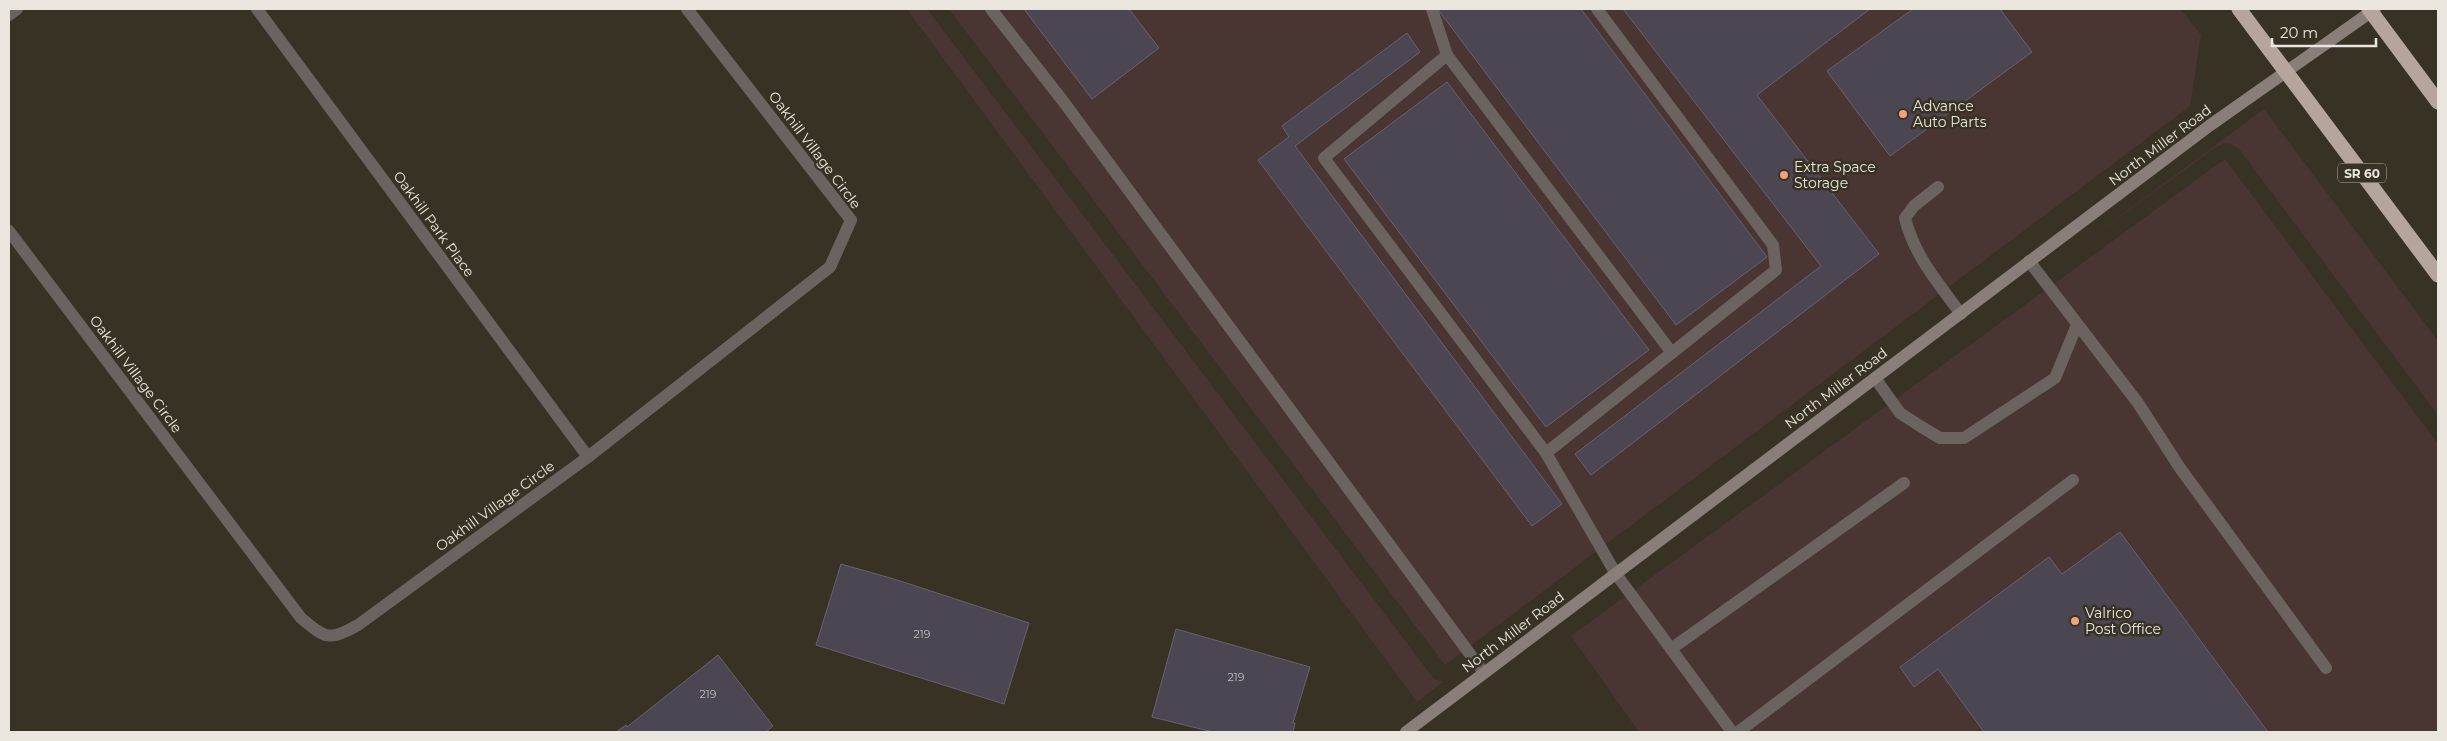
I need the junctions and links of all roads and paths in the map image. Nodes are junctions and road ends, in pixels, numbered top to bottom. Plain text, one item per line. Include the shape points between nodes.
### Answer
1 (16, 9) edge
2 (256, 9) edge
3 (687, 9) edge
4 (991, 9) edge
5 (1432, 9) edge
6 (1597, 9) edge
7 (2239, 9) edge
8 (2372, 10) edge
9 (9, 15) edge
10 (1447, 55) junction
11 (2286, 72) junction
12 (2438, 102) edge
13 (1938, 187) dead end
14 (9, 231) edge
15 (2029, 262) junction
16 (2438, 275) edge
17 (1961, 314) junction
18 (2077, 325) junction
19 (1672, 353) junction
20 (1874, 378) junction
21 (1546, 453) junction
22 (588, 457) junction
23 (2073, 480) dead end
24 (1904, 483) dead end
25 (1616, 574) junction
26 (1671, 649) junction
27 (2326, 668) dead end
28 (1484, 673) junction
29 (1406, 732) edge
30 (1732, 732) edge
31 (1738, 732) edge

1 - 9 street
2 - 22 street, Oakhill Park Place
3 - 22 street, Oakhill Village Circle via 851,220 830,267
4 - 28 street via 1063,101
5 - 10 street
6 - 19 street via 1773,246 1776,270
7 - 11 highway, SR 60
8 - 11 street, North Miller Road
8 - 12 highway
10 - 19 street
10 - 21 street via 1324,158
11 - 15 street, North Miller Road
11 - 16 highway, SR 60
13 - 17 street via 1914,206 1905,218 1910,239 1920,258
14 - 22 street, Oakhill Village Circle via 302,618 328,637 340,635 358,625
15 - 17 street, North Miller Road
15 - 18 street
17 - 20 street, North Miller Road
18 - 20 street via 2056,378 1964,438 1940,438 1900,413
18 - 27 street via 2138,404 2180,468
19 - 21 street
20 - 25 street, North Miller Road
21 - 25 street
23 - 31 street
24 - 26 street
25 - 26 street
25 - 28 street, North Miller Road
26 - 30 street
28 - 29 street, North Miller Road

